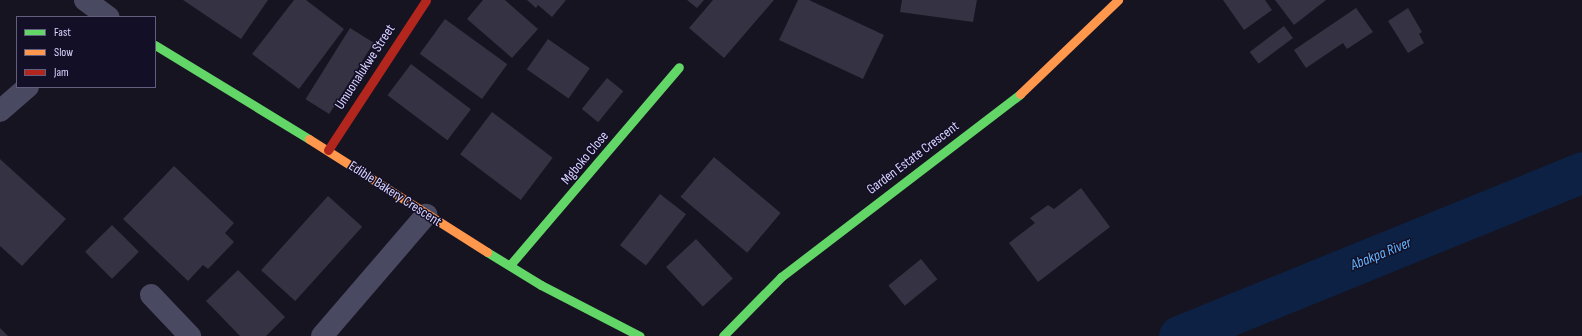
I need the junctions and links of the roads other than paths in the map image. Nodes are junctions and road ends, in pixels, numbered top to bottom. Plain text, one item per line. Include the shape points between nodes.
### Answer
1 (85, 0) edge
2 (426, 0) edge
3 (1118, 0) edge
4 (107, 16) edge
5 (156, 46) edge
6 (679, 67) dead end
7 (27, 88) edge
8 (0, 111) edge
9 (328, 150) junction
10 (426, 215) junction
11 (510, 265) junction
12 (151, 295) dead end
13 (190, 336) edge
14 (322, 336) edge
15 (640, 336) edge
16 (723, 336) edge

1 - 4 street
2 - 9 street, Umuonalukwe Street
3 - 16 street, Garden Estate Crescent via 1018,96 781,277
5 - 9 street, Edible Bakery Crescent
6 - 11 street, Mgboko Close
7 - 8 street
9 - 10 street, Edible Bakery Crescent
10 - 11 street, Edible Bakery Crescent
10 - 14 street
11 - 15 street, Edible Bakery Crescent via 541,285
12 - 13 street

